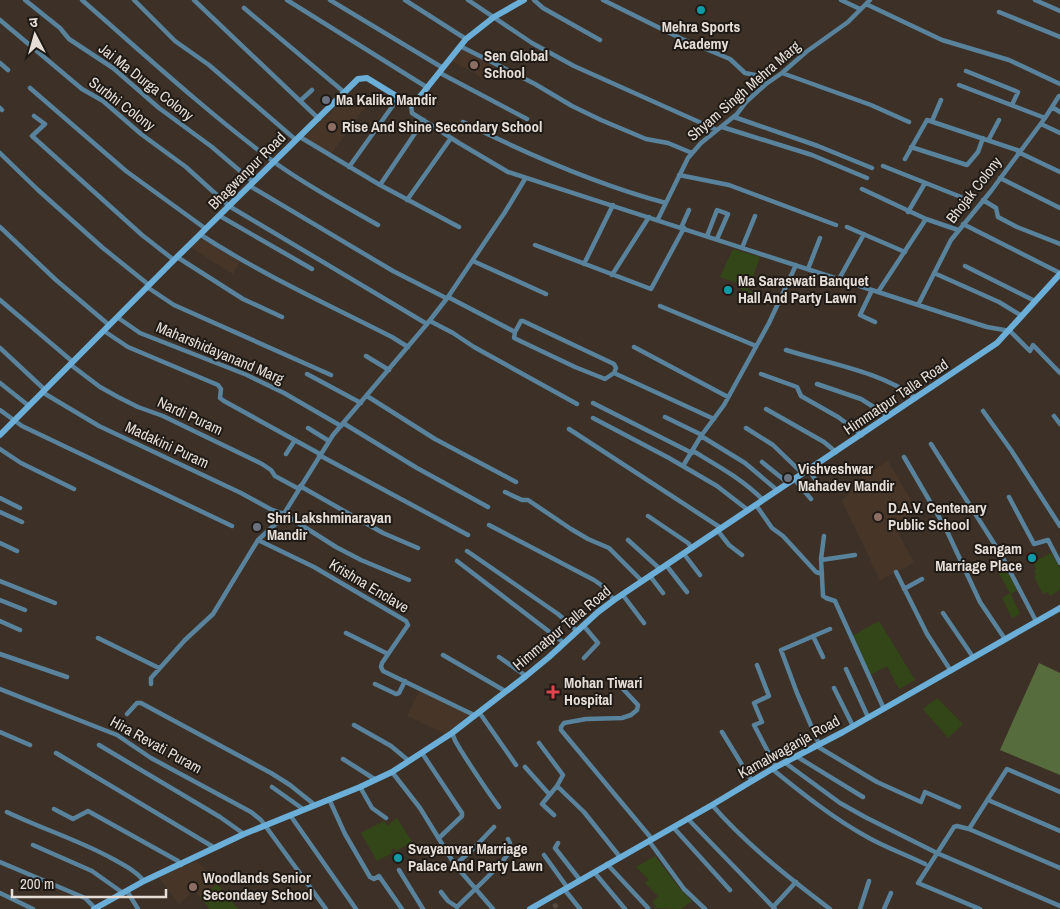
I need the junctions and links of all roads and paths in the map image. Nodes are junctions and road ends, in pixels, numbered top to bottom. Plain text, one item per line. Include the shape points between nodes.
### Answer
1 (25, 0) edge
2 (82, 0) edge
3 (134, 0) edge
4 (194, 0) edge
5 (286, 0) edge
6 (330, 0) edge
7 (405, 0) edge
8 (468, 0) edge
9 (524, 0) edge
10 (534, 0) edge
11 (603, 0) edge
12 (841, 0) edge
13 (1035, 0) edge
14 (868, 2) edge
15 (244, 8) dead end
16 (860, 9) junction
17 (1060, 11) edge
18 (999, 12) dead end
19 (494, 16) junction
20 (0, 20) edge
21 (1060, 37) edge
22 (466, 40) junction
23 (600, 40) dead end
24 (460, 46) junction
25 (0, 63) edge
26 (8, 70) dead end
27 (441, 71) junction
28 (966, 71) dead end
29 (782, 73) junction
30 (766, 84) junction
31 (1060, 84) edge
32 (959, 86) dead end
33 (30, 88) dead end
34 (428, 88) junction
35 (312, 90) dead end
36 (344, 92) junction
37 (1059, 96) dead end
38 (399, 97) junction
39 (941, 100) dead end
40 (300, 101) junction
41 (411, 105) junction
42 (1012, 105) junction
43 (1052, 107) junction
44 (1060, 112) edge
45 (34, 116) dead end
46 (734, 117) junction
47 (319, 118) junction
48 (1045, 118) junction
49 (527, 119) dead end
50 (424, 120) junction
51 (999, 120) dead end
52 (932, 121) junction
53 (463, 122) dead end
54 (909, 122) dead end
55 (1041, 124) junction
56 (722, 127) junction
57 (717, 130) junction
58 (1060, 133) edge
59 (451, 138) junction
60 (983, 138) junction
61 (298, 139) junction
62 (989, 139) junction
63 (911, 147) junction
64 (1019, 152) junction
65 (0, 153) edge
66 (692, 153) junction
67 (905, 159) dead end
68 (274, 162) junction
69 (883, 166) dead end
70 (349, 167) junction
71 (872, 168) dead end
72 (1060, 172) edge
73 (679, 175) junction
74 (867, 178) dead end
75 (1000, 178) junction
76 (526, 179) junction
77 (925, 183) junction
78 (252, 184) junction
79 (380, 185) junction
80 (862, 189) dead end
81 (961, 198) dead end
82 (407, 200) junction
83 (983, 200) junction
84 (666, 203) junction
85 (613, 205) junction
86 (229, 206) junction
87 (1060, 208) edge
88 (689, 210) dead end
89 (908, 212) junction
90 (220, 216) junction
91 (754, 216) dead end
92 (649, 217) junction
93 (658, 219) junction
94 (926, 219) junction
95 (963, 224) junction
96 (378, 225) dead end
97 (836, 225) dead end
98 (0, 227) edge
99 (459, 227) dead end
100 (847, 227) dead end
101 (683, 228) junction
102 (206, 229) junction
103 (958, 230) junction
104 (864, 234) junction
105 (200, 235) junction
106 (707, 236) junction
107 (820, 238) dead end
108 (718, 240) junction
109 (1060, 244) edge
110 (534, 245) dead end
111 (742, 248) junction
112 (905, 252) junction
113 (176, 258) junction
114 (473, 261) junction
115 (584, 264) junction
116 (796, 265) junction
117 (965, 266) dead end
118 (312, 269) dead end
119 (808, 269) junction
120 (934, 273) junction
121 (1060, 274) edge
122 (612, 275) junction
123 (840, 279) junction
124 (148, 286) junction
125 (872, 290) junction
126 (878, 292) junction
127 (546, 294) dead end
128 (447, 298) junction
129 (0, 300) edge
130 (1035, 301) junction
131 (918, 305) junction
132 (660, 306) dead end
133 (282, 316) dead end
134 (1022, 316) junction
135 (117, 317) junction
136 (428, 322) junction
137 (875, 322) dead end
138 (106, 328) junction
139 (1010, 331) junction
140 (515, 332) junction
141 (756, 346) junction
142 (408, 347) junction
143 (634, 347) dead end
144 (0, 348) edge
145 (786, 350) dead end
146 (366, 356) dead end
147 (72, 364) junction
148 (389, 370) junction
149 (1060, 372) edge
150 (614, 373) junction
151 (307, 374) dead end
152 (761, 374) dead end
153 (331, 375) dead end
154 (0, 382) edge
155 (817, 384) dead end
156 (43, 391) junction
157 (367, 396) junction
158 (728, 397) junction
159 (916, 398) junction
160 (361, 403) junction
161 (593, 403) dead end
162 (577, 404) dead end
163 (29, 406) junction
164 (766, 409) dead end
165 (0, 410) edge
166 (982, 411) dead end
167 (1054, 416) dead end
168 (665, 417) dead end
169 (889, 417) junction
170 (593, 418) dead end
171 (714, 419) junction
172 (14, 421) junction
173 (1060, 424) edge
174 (342, 425) junction
175 (308, 428) dead end
176 (746, 428) dead end
177 (569, 429) dead end
178 (0, 435) edge
179 (702, 435) junction
180 (862, 435) junction
181 (295, 440) junction
182 (329, 441) junction
183 (931, 444) dead end
184 (0, 449) edge
185 (692, 452) junction
186 (836, 452) junction
187 (286, 454) dead end
188 (320, 455) junction
189 (904, 457) dead end
190 (762, 462) dead end
191 (683, 466) junction
192 (805, 471) junction
193 (794, 479) junction
194 (516, 482) dead end
195 (788, 483) junction
196 (300, 488) junction
197 (74, 489) dead end
198 (822, 489) dead end
199 (777, 490) junction
200 (505, 492) dead end
201 (1008, 497) dead end
202 (0, 498) edge
203 (763, 500) junction
204 (810, 500) dead end
205 (756, 504) junction
206 (488, 507) dead end
207 (20, 508) dead end
208 (748, 510) junction
209 (0, 512) edge
210 (284, 514) junction
211 (648, 516) dead end
212 (22, 522) dead end
213 (489, 525) dead end
214 (232, 526) dead end
215 (1060, 526) edge
216 (720, 529) junction
217 (468, 535) dead end
218 (824, 536) dead end
219 (258, 540) junction
220 (628, 540) dead end
221 (0, 543) edge
222 (418, 548) dead end
223 (692, 548) junction
224 (17, 550) dead end
225 (467, 551) dead end
226 (684, 554) junction
227 (742, 555) dead end
228 (855, 555) dead end
229 (821, 560) junction
230 (457, 561) dead end
231 (1060, 563) edge
232 (663, 567) junction
233 (896, 572) dead end
234 (819, 573) junction
235 (700, 575) dead end
236 (650, 576) junction
237 (409, 580) dead end
238 (642, 580) junction
239 (922, 580) dead end
240 (0, 582) edge
241 (904, 588) junction
242 (687, 592) dead end
243 (663, 593) dead end
244 (622, 594) junction
245 (0, 600) edge
246 (614, 600) junction
247 (55, 603) dead end
248 (1060, 608) edge
249 (25, 610) dead end
250 (943, 613) dead end
251 (0, 621) edge
252 (1036, 621) junction
253 (644, 623) dead end
254 (582, 625) junction
255 (830, 629) dead end
256 (20, 630) dead end
257 (577, 631) junction
258 (346, 633) dead end
259 (813, 636) junction
260 (98, 638) dead end
261 (1005, 639) junction
262 (564, 643) junction
263 (0, 654) edge
264 (388, 654) junction
265 (443, 655) dead end
266 (499, 657) dead end
267 (822, 657) dead end
268 (974, 657) junction
269 (584, 658) dead end
270 (757, 664) dead end
271 (159, 668) junction
272 (846, 669) dead end
273 (951, 670) junction
274 (526, 676) junction
275 (67, 677) dead end
276 (405, 681) junction
277 (151, 684) dead end
278 (375, 684) dead end
279 (834, 688) dead end
280 (0, 689) edge
281 (623, 689) dead end
282 (505, 691) junction
283 (884, 709) junction
284 (127, 714) dead end
285 (476, 714) junction
286 (868, 717) junction
287 (354, 724) dead end
288 (853, 726) junction
289 (0, 732) edge
290 (452, 732) junction
291 (722, 732) dead end
292 (539, 743) dead end
293 (817, 744) junction
294 (30, 745) dead end
295 (99, 745) dead end
296 (56, 753) dead end
297 (422, 753) junction
298 (796, 756) junction
299 (343, 759) dead end
300 (410, 761) junction
301 (784, 762) junction
302 (516, 765) dead end
303 (525, 767) dead end
304 (774, 768) junction
305 (392, 772) junction
306 (376, 780) junction
307 (752, 781) junction
308 (272, 786) dead end
309 (557, 786) junction
310 (360, 787) junction
311 (1060, 792) edge
312 (550, 794) junction
313 (863, 797) dead end
314 (329, 799) junction
315 (988, 800) junction
316 (315, 804) junction
317 (712, 805) junction
318 (499, 807) dead end
319 (959, 807) dead end
320 (54, 809) dead end
321 (303, 809) junction
322 (7, 812) dead end
323 (554, 814) dead end
324 (290, 815) junction
325 (386, 818) dead end
326 (688, 818) junction
327 (264, 825) junction
328 (494, 827) dead end
329 (672, 827) junction
330 (969, 829) junction
331 (1060, 831) edge
332 (244, 834) junction
333 (439, 838) junction
334 (508, 839) dead end
335 (650, 840) junction
336 (558, 843) dead end
337 (33, 845) dead end
338 (215, 848) junction
339 (937, 853) junction
340 (544, 855) dead end
341 (620, 857) junction
342 (0, 862) edge
343 (607, 864) junction
344 (925, 864) dead end
345 (181, 865) junction
346 (456, 865) junction
347 (1060, 868) edge
348 (399, 870) dead end
349 (594, 872) junction
350 (580, 880) junction
351 (869, 881) dead end
352 (144, 882) junction
353 (796, 882) junction
354 (566, 888) junction
355 (474, 889) junction
356 (730, 890) dead end
357 (125, 892) junction
358 (440, 892) dead end
359 (0, 893) edge
360 (891, 893) dead end
361 (105, 906) edge
362 (1060, 906) edge
363 (648, 908) dead end
364 (774, 908) edge
365 (33, 909) edge
366 (95, 909) edge
367 (138, 909) edge
368 (326, 909) edge
369 (356, 909) edge
370 (402, 909) edge
371 (423, 909) edge
372 (493, 909) edge
373 (530, 909) edge
374 (580, 909) edge
375 (625, 909) edge
376 (705, 909) edge
377 (830, 909) edge
378 (860, 909) edge
379 (884, 909) edge
380 (980, 909) edge

1 - 78 street, Jai Ma Durga Colony via 69,39 113,68 159,108 212,147
2 - 68 street
3 - 61 street via 175,41
4 - 40 street
5 - 34 street
6 - 27 street
7 - 22 street
8 - 19 street
9 - 19 street
10 - 23 street
11 - 30 street via 730,59
12 - 16 street
13 - 17 street
14 - 16 street, Shyam Singh Mehra Marg
14 - 31 street via 942,40 1009,60
15 - 36 street
16 - 29 street, Shyam Singh Mehra Marg
18 - 21 street
19 - 22 street
19 - 57 street via 532,43 574,66
20 - 86 street, Surbhi Colony via 82,89 103,100 141,134 186,166
22 - 24 street
24 - 27 street
24 - 66 street via 572,106 646,139 668,143
25 - 26 street
27 - 34 street
27 - 49 street
28 - 42 street via 1018,92
29 - 30 street, Shyam Singh Mehra Marg
29 - 54 street
30 - 46 street, Shyam Singh Mehra Marg
32 - 42 street
33 - 102 street via 126,172
34 - 41 street
35 - 40 street
36 - 38 street, Bhagwanpur Road via 358,79 367,78
36 - 47 street, Bhagwanpur Road
37 - 43 street, Bhojak Colony
38 - 41 street, Bhagwanpur Road
38 - 70 street
39 - 52 street
40 - 47 street
41 - 50 street via 411,111
42 - 48 street
43 - 44 street
43 - 48 street, Bhojak Colony
45 - 113 street via 45,124 32,136 142,235
46 - 56 street, Shyam Singh Mehra Marg
46 - 71 street
47 - 61 street, Bhagwanpur Road
48 - 55 street, Bhojak Colony
50 - 59 street
50 - 79 street
51 - 62 street
52 - 60 street
52 - 63 street via 926,120
53 - 84 street via 564,168 626,192
55 - 58 street
55 - 64 street, Bhojak Colony
56 - 57 street, Shyam Singh Mehra Marg
56 - 74 street via 812,155
57 - 66 street, Shyam Singh Mehra Marg
59 - 76 street
59 - 82 street
60 - 62 street
60 - 63 street via 978,152 967,165
61 - 68 street, Bhagwanpur Road
61 - 70 street
62 - 64 street
63 - 67 street
64 - 72 street
64 - 75 street, Bhojak Colony
65 - 124 street
66 - 73 street, Shyam Singh Mehra Marg
68 - 78 street, Bhagwanpur Road
68 - 96 street via 315,190
69 - 77 street
70 - 79 street
73 - 84 street, Shyam Singh Mehra Marg
73 - 97 street via 729,186
75 - 83 street, Bhojak Colony
75 - 87 street
76 - 85 street
76 - 114 street
77 - 81 street
77 - 89 street
78 - 86 street, Bhagwanpur Road
78 - 128 street, Jai Ma Durga Colony via 393,271
79 - 82 street
80 - 89 street
82 - 99 street
83 - 95 street, Bhojak Colony
83 - 109 street via 996,208 998,217
84 - 93 street, Shyam Singh Mehra Marg
85 - 92 street
85 - 115 street
86 - 90 street, Bhagwanpur Road
86 - 136 street, Surbhi Colony
88 - 101 street
89 - 94 street
90 - 102 street, Bhagwanpur Road
90 - 118 street
91 - 111 street
92 - 93 street
92 - 122 street
93 - 101 street
94 - 103 street
94 - 112 street
95 - 103 street, Bhojak Colony
95 - 121 street
98 - 138 street
100 - 104 street
101 - 106 street
101 - 122 street via 651,289
102 - 105 street, Bhagwanpur Road
103 - 120 street, Bhojak Colony
104 - 112 street
104 - 123 street
105 - 113 street, Bhagwanpur Road
105 - 142 street via 273,278 392,336
106 - 108 street
106 - 108 street via 717,210 728,214
107 - 119 street
108 - 111 street
110 - 115 street
111 - 116 street
112 - 126 street
113 - 124 street, Bhagwanpur Road
113 - 133 street via 242,300
114 - 127 street
114 - 128 street
115 - 122 street
116 - 119 street
116 - 141 street
117 - 130 street
119 - 123 street
120 - 131 street, Bhojak Colony
120 - 134 street
121 - 130 street, Himmatpur Talla Road
123 - 125 street
124 - 135 street, Bhagwanpur Road
124 - 153 street via 174,305
125 - 126 street
125 - 137 street via 860,315
126 - 131 street
128 - 136 street
128 - 140 street, Jai Ma Durga Colony
129 - 147 street, Nardi Puram
130 - 134 street, Himmatpur Talla Road
131 - 139 street
132 - 141 street
134 - 139 street, Himmatpur Talla Road
135 - 138 street, Bhagwanpur Road
135 - 174 street, Maharshidayanand Marg via 140,333 247,375
136 - 142 street
136 - 162 street, Surbhi Colony
138 - 147 street, Bhagwanpur Road
138 - 181 street via 128,347 218,385 220,398 224,401
139 - 149 street via 1030,351 1033,345
139 - 159 street, Himmatpur Talla Road
140 - 150 street, Jai Ma Durga Colony via 514,338 602,378
140 - 150 street via 524,321 614,364
141 - 158 street
142 - 148 street
143 - 158 street
144 - 156 street, Madakini Puram
145 - 159 street via 878,376
146 - 148 street
147 - 156 street, Bhagwanpur Road
147 - 196 street, Nardi Puram via 118,397 262,464 275,476
148 - 157 street
150 - 171 street
151 - 160 street
152 - 180 street via 797,387 801,396
154 - 163 street
155 - 169 street via 861,399
156 - 163 street, Bhagwanpur Road
156 - 210 street, Madakini Puram via 75,413 133,444
157 - 160 street
157 - 194 street via 435,439
158 - 171 street
159 - 169 street, Himmatpur Talla Road
160 - 174 street
161 - 185 street
163 - 172 street, Bhagwanpur Road
164 - 186 street
165 - 172 street
166 - 215 street
167 - 173 street
168 - 179 street
169 - 180 street, Himmatpur Talla Road
170 - 191 street
171 - 179 street
172 - 178 street, Bhagwanpur Road
172 - 214 street
174 - 182 street
174 - 206 street, Maharshidayanand Marg
175 - 182 street
176 - 192 street
177 - 216 street
179 - 185 street
179 - 199 street via 745,463
180 - 186 street, Himmatpur Talla Road
181 - 187 street
181 - 188 street
182 - 188 street
183 - 252 street via 1002,556
184 - 197 street
185 - 191 street
185 - 203 street via 736,477
186 - 192 street, Himmatpur Talla Road
188 - 196 street
188 - 217 street
189 - 261 street via 946,529 980,602
190 - 195 street
191 - 208 street
192 - 193 street, Himmatpur Talla Road
192 - 198 street
193 - 195 street, Himmatpur Talla Road
193 - 204 street
195 - 199 street, Himmatpur Talla Road
196 - 210 street
196 - 222 street, Nardi Puram
199 - 203 street, Himmatpur Talla Road
200 - 238 street via 528,500 571,529 609,548
201 - 231 street via 1034,544 1048,540
202 - 207 street
203 - 205 street, Himmatpur Talla Road
205 - 208 street, Himmatpur Talla Road
205 - 234 street via 772,528
208 - 216 street, Himmatpur Talla Road
209 - 212 street
210 - 219 street
210 - 237 street, Madakini Puram via 336,547
211 - 223 street
213 - 246 street via 594,580
216 - 223 street, Himmatpur Talla Road
216 - 227 street via 729,546
218 - 229 street
219 - 264 street, Krishna Enclave via 406,621 408,625
219 - 271 street via 213,614
220 - 232 street
221 - 224 street
223 - 226 street, Himmatpur Talla Road
225 - 257 street via 558,614
226 - 232 street, Himmatpur Talla Road
226 - 235 street
228 - 229 street
229 - 234 street
230 - 262 street
232 - 236 street, Himmatpur Talla Road
232 - 242 street
233 - 241 street
234 - 283 street via 823,596 835,601
236 - 238 street, Himmatpur Talla Road
236 - 243 street
238 - 244 street, Himmatpur Talla Road
239 - 241 street
240 - 247 street
241 - 273 street via 927,634
244 - 246 street, Himmatpur Talla Road
244 - 253 street
245 - 249 street
246 - 254 street, Himmatpur Talla Road
248 - 252 street, Kamalwaganja Road
250 - 268 street
251 - 256 street
252 - 261 street, Kamalwaganja Road
254 - 257 street, Himmatpur Talla Road
254 - 269 street via 598,643
255 - 259 street
257 - 262 street, Himmatpur Talla Road
258 - 264 street
259 - 267 street
259 - 293 street via 781,650
260 - 271 street
261 - 268 street, Kamalwaganja Road
262 - 274 street, Himmatpur Talla Road
263 - 275 street
264 - 276 street via 382,663 383,671
265 - 282 street
266 - 274 street
268 - 273 street, Kamalwaganja Road
270 - 304 street via 769,696 754,703 762,722 754,725
271 - 277 street via 151,678
272 - 286 street
273 - 283 street, Kamalwaganja Road
274 - 282 street, Himmatpur Talla Road
276 - 278 street via 396,694
276 - 285 street
279 - 288 street
280 - 327 street, Hira Revati Puram via 116,735 151,758 251,812
281 - 335 street via 638,705 631,715 564,723 561,730
282 - 285 street, Himmatpur Talla Road
283 - 286 street, Kamalwaganja Road
284 - 316 street via 141,703 272,773
285 - 290 street, Himmatpur Talla Road
285 - 302 street
286 - 288 street, Kamalwaganja Road
287 - 300 street
288 - 293 street, Kamalwaganja Road
289 - 294 street
290 - 297 street, Himmatpur Talla Road
290 - 318 street via 456,745
291 - 307 street
292 - 309 street via 563,775
293 - 298 street, Kamalwaganja Road
293 - 319 street via 877,782 921,802 925,792
295 - 332 street
296 - 338 street
297 - 300 street, Himmatpur Talla Road
297 - 333 street via 462,813
298 - 301 street, Kamalwaganja Road
298 - 313 street
299 - 306 street
300 - 305 street, Himmatpur Talla Road
301 - 304 street, Kamalwaganja Road
301 - 339 street via 840,803
303 - 312 street
304 - 307 street, Kamalwaganja Road
304 - 344 street via 804,795 847,825
305 - 306 street, Himmatpur Talla Road
305 - 333 street via 418,804
306 - 310 street, Himmatpur Talla Road
307 - 317 street, Kamalwaganja Road
308 - 321 street
309 - 312 street
309 - 341 street via 584,812
310 - 314 street, Himmatpur Talla Road
310 - 325 street via 372,808
311 - 315 street via 1007,769
312 - 323 street via 542,804
314 - 316 street, Himmatpur Talla Road
314 - 370 street via 370,877 380,876
315 - 330 street
315 - 331 street
316 - 321 street, Himmatpur Talla Road
317 - 326 street, Kamalwaganja Road
317 - 353 street via 735,830
320 - 345 street via 73,819 88,811
321 - 324 street, Himmatpur Talla Road
322 - 352 street via 99,852 139,875
324 - 327 street, Himmatpur Talla Road
324 - 369 street
326 - 329 street, Kamalwaganja Road
326 - 364 street
327 - 332 street, Himmatpur Talla Road
327 - 368 street, Hira Revati Puram
328 - 346 street
329 - 335 street, Kamalwaganja Road
329 - 356 street
330 - 339 street via 954,827
330 - 347 street
332 - 338 street, Himmatpur Talla Road
333 - 346 street
334 - 355 street via 509,853
335 - 341 street, Kamalwaganja Road
335 - 376 street via 684,888
336 - 350 street via 556,848
337 - 357 street via 92,871
338 - 345 street, Himmatpur Talla Road
339 - 362 street
339 - 380 street via 919,883
340 - 354 street
341 - 343 street, Kamalwaganja Road
342 - 366 street via 85,898
343 - 349 street, Kamalwaganja Road
343 - 363 street
345 - 352 street, Himmatpur Talla Road
346 - 355 street
348 - 371 street
349 - 350 street, Kamalwaganja Road
349 - 375 street
350 - 354 street, Kamalwaganja Road
351 - 378 street
352 - 357 street, Himmatpur Talla Road
353 - 364 street
353 - 377 street
354 - 373 street, Kamalwaganja Road via 551,901
354 - 374 street
355 - 358 street via 456,907
355 - 372 street
357 - 361 street, Himmatpur Talla Road
357 - 367 street
359 - 365 street
360 - 379 street
361 - 366 street, Himmatpur Talla Road

